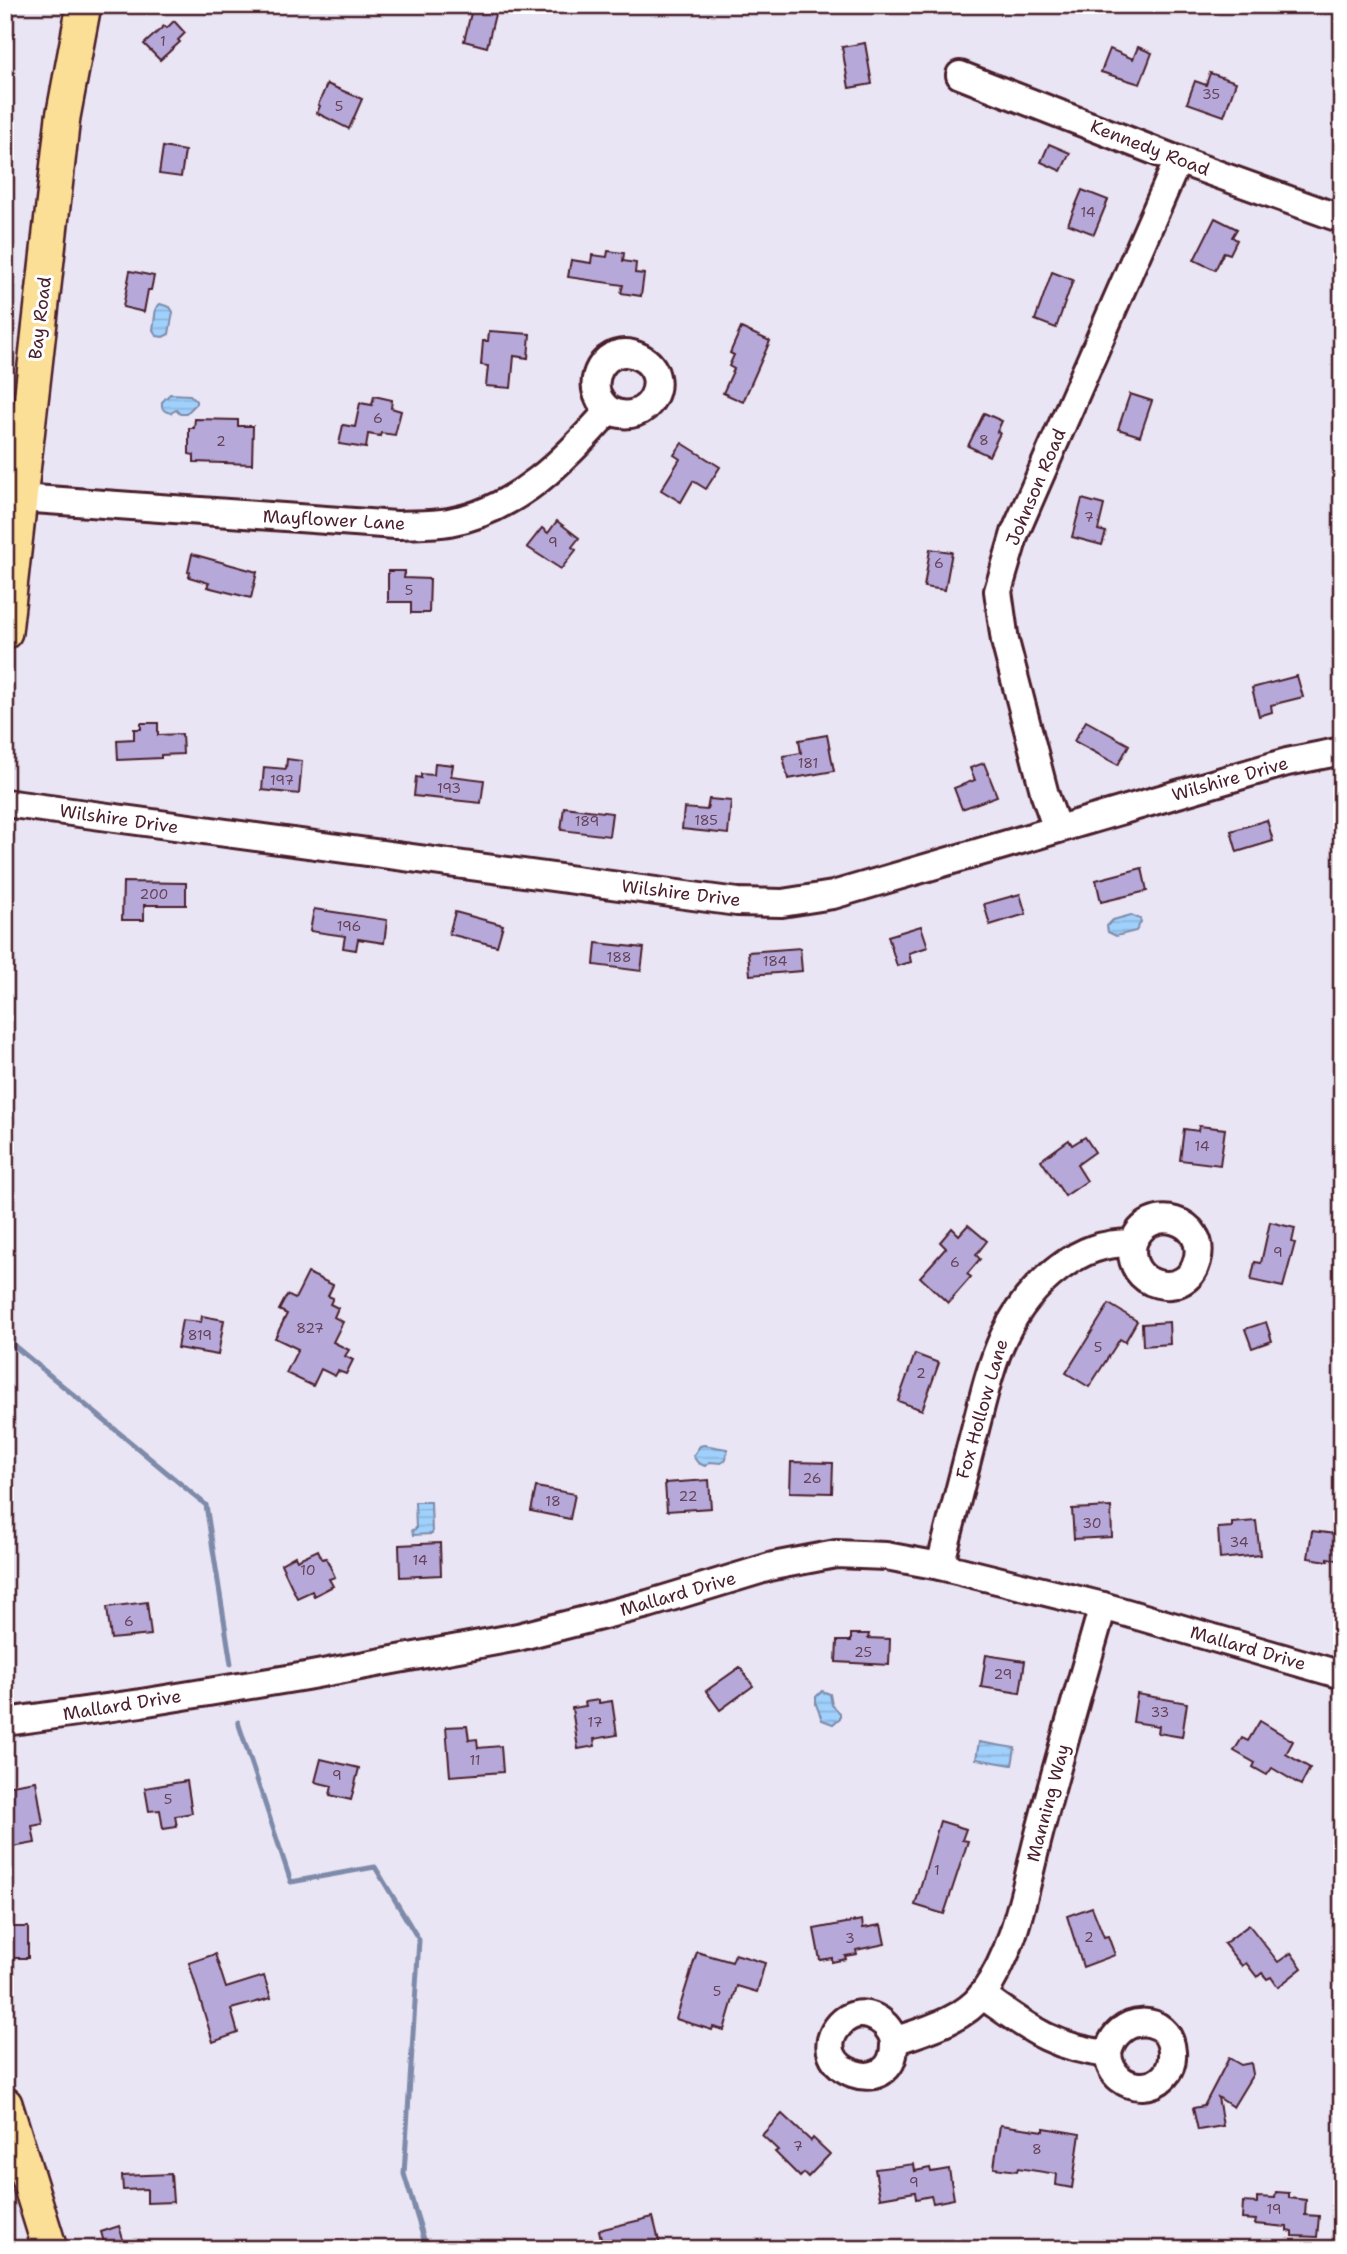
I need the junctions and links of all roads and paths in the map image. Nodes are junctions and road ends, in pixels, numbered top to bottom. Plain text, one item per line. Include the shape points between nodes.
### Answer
1 (84, 5) edge
2 (960, 75) dead end
3 (1178, 160) junction
4 (1342, 219) edge
5 (609, 410) dead end
6 (20, 498) junction
7 (5, 632) edge
8 (1342, 751) edge
9 (5, 803) edge
10 (1057, 829) junction
11 (1133, 1243) dead end
12 (940, 1566) junction
13 (1103, 1606) junction
14 (1342, 1675) edge
15 (5, 1722) edge
16 (982, 1995) junction
17 (894, 2041) dead end
18 (1108, 2054) dead end
19 (5, 2104) edge
20 (50, 2249) edge

1 - 6 main road, Bay Road via 63,117
2 - 3 street, Kennedy Road
3 - 4 street, Kennedy Road
3 - 10 street, Johnson Road via 1015,533 998,591 1005,641
5 - 6 street, Mayflower Lane via 564,460 518,494 496,507 449,522 396,525
6 - 7 main road, Bay Road
8 - 10 street, Wilshire Drive via 1287,762
9 - 10 street, Wilshire Drive via 737,902 782,903 833,895
11 - 12 street, Fox Hollow Lane via 1100,1245 1070,1260 1037,1286 1014,1314 989,1375
12 - 13 street, Mallard Drive
12 - 15 street, Mallard Drive via 886,1556 836,1554 773,1566 519,1637 306,1676
13 - 14 street, Mallard Drive
13 - 16 street, Manning Way via 1015,1928
16 - 17 street, Manning Way via 949,2020
16 - 18 street via 1044,2038
19 - 20 main road

